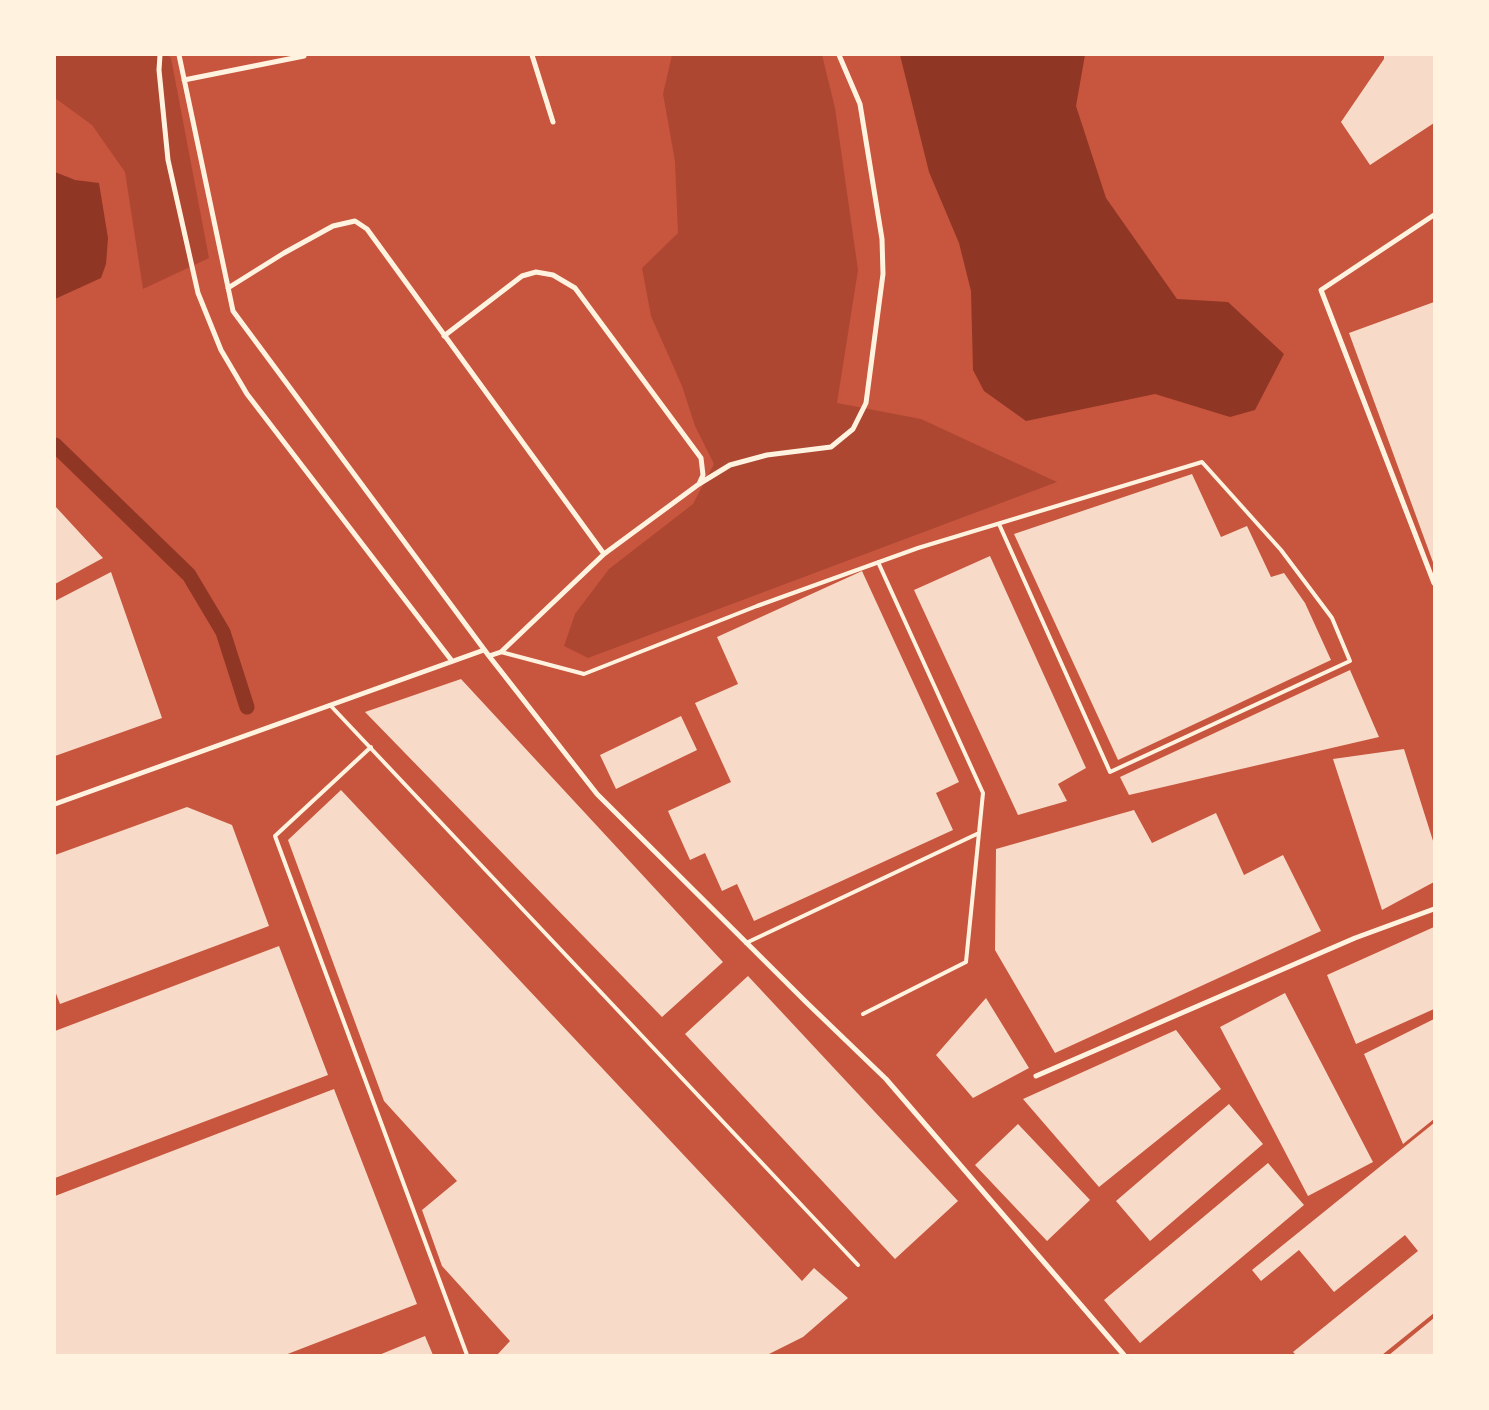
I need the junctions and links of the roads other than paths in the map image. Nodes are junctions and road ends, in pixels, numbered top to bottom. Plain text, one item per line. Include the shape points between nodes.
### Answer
1 (160, 55) edge
2 (179, 55) edge
3 (304, 55) edge
4 (532, 55) edge
5 (840, 55) edge
6 (184, 80) junction
7 (553, 122) dead end
8 (1434, 215) edge
9 (228, 288) junction
10 (444, 336) junction
11 (699, 484) junction
12 (999, 524) junction
13 (604, 554) junction
14 (878, 562) junction
15 (1434, 583) edge
16 (484, 650) junction
17 (501, 652) junction
18 (489, 656) junction
19 (452, 661) junction
20 (330, 705) junction
21 (371, 747) junction
22 (55, 804) edge
23 (979, 833) junction
24 (1434, 909) edge
25 (746, 942) junction
26 (862, 1014) dead end
27 (1036, 1076) dead end
28 (858, 1265) dead end
29 (467, 1355) edge
30 (1124, 1355) edge

1 - 19 street via 168,160 198,293 221,350 247,394
2 - 6 street
3 - 6 street
4 - 7 street
5 - 11 street via 860,104 882,239 883,274 866,403 853,429 831,447 767,455 730,464
6 - 9 street
8 - 15 street via 1321,290
9 - 10 street via 333,226 354,221 367,229
9 - 16 street via 233,311
10 - 11 street via 522,276 536,272 554,276 575,288 701,458 703,475
10 - 13 street
11 - 13 street
12 - 12 lane via 1202,462 1281,550 1332,618 1350,661 1110,772
12 - 14 lane
13 - 17 street
14 - 17 lane via 584,674
14 - 23 lane via 983,793
16 - 18 street
16 - 19 street
17 - 18 street
18 - 25 street via 597,794
19 - 20 street
20 - 21 lane
20 - 22 street
21 - 28 lane
21 - 29 lane via 276,836
23 - 25 lane
23 - 26 lane via 966,962
24 - 27 street via 1355,938
25 - 30 street via 886,1079

